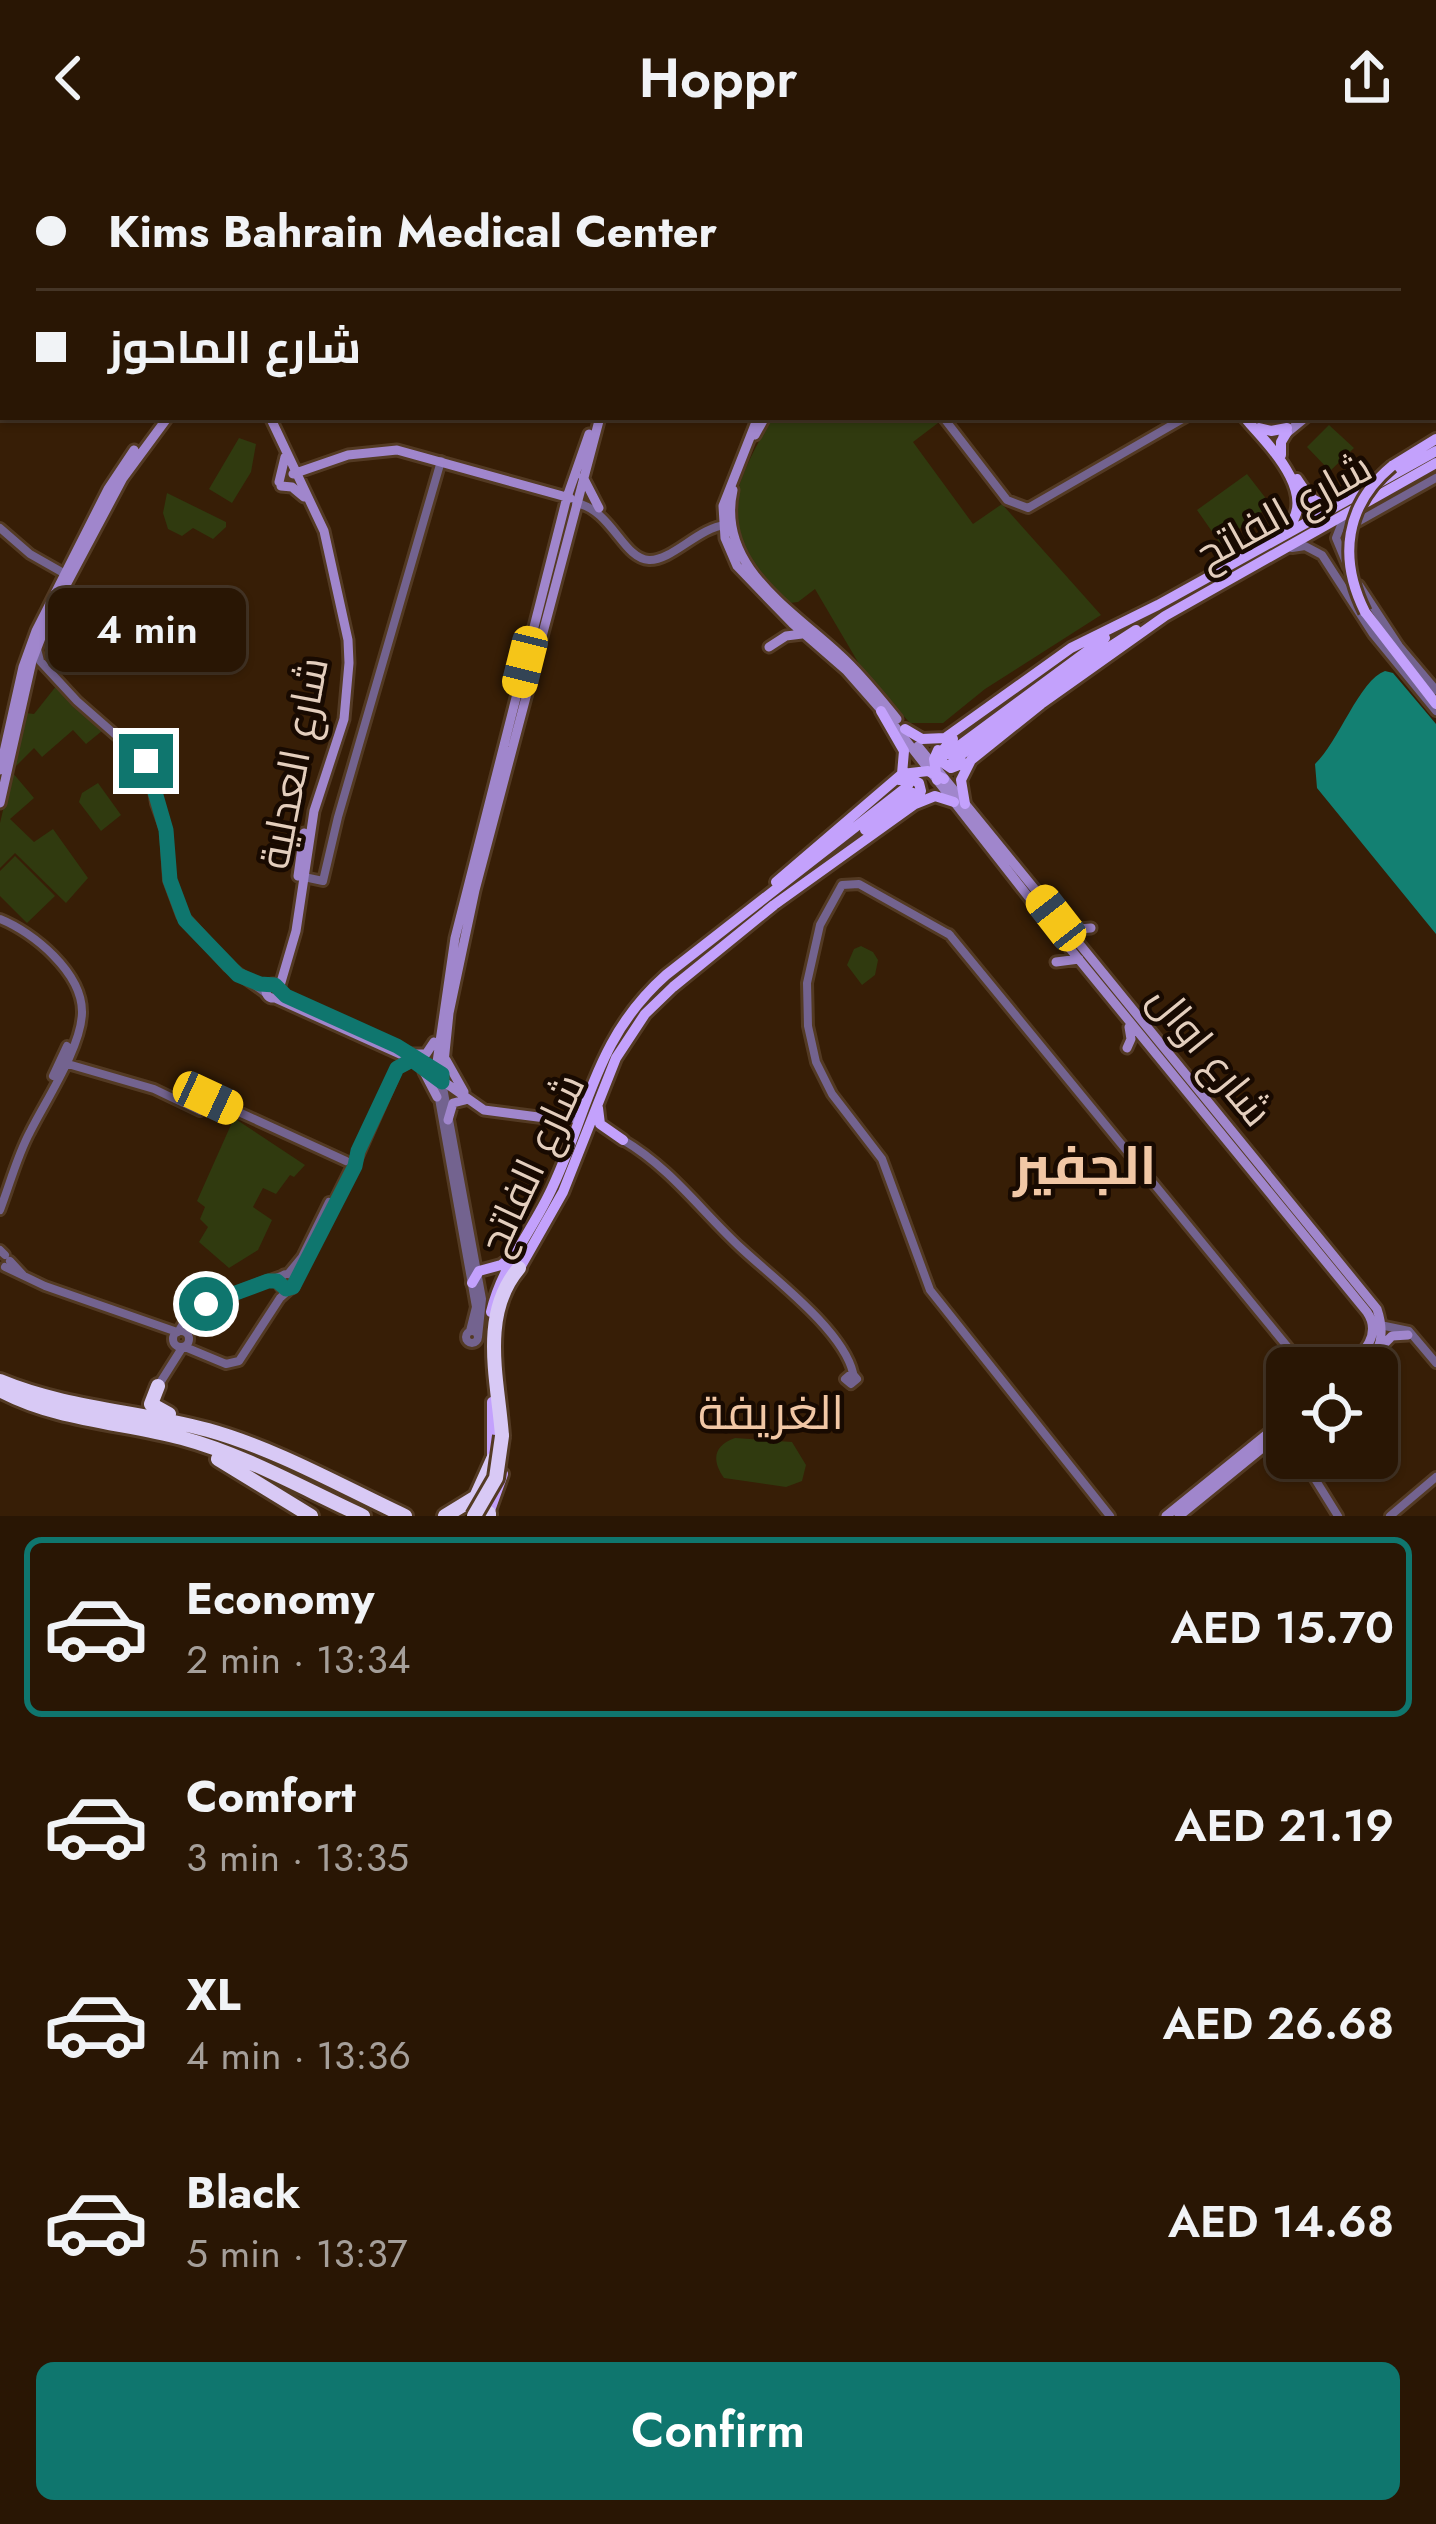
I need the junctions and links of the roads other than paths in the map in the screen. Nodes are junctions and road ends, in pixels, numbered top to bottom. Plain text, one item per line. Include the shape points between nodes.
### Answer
1 (161, 420) edge
2 (162, 420) edge
3 (269, 420) edge
4 (596, 420) edge
5 (596, 420) edge
6 (761, 420) edge
7 (761, 420) edge
8 (946, 420) edge
9 (1181, 420) edge
10 (1251, 420) edge
11 (1299, 420) edge
12 (1287, 430) junction
13 (1436, 439) edge
14 (357, 440) dead end
15 (1272, 446) junction
16 (374, 450) junction
17 (1436, 451) edge
18 (407, 452) junction
19 (348, 455) junction
20 (287, 458) junction
21 (441, 461) junction
22 (1436, 463) edge
23 (314, 467) junction
24 (296, 476) junction
25 (583, 477) junction
26 (1436, 478) edge
27 (541, 492) junction
28 (306, 496) junction
29 (571, 500) junction
30 (1352, 504) junction
31 (599, 508) junction
32 (560, 525) junction
33 (718, 530) junction
34 (0, 531) edge
35 (1343, 531) dead end
36 (1269, 550) junction
37 (666, 554) junction
38 (74, 557) junction
39 (51, 568) junction
40 (66, 577) junction
41 (54, 593) junction
42 (776, 608) junction
43 (1162, 610) junction
44 (777, 631) dead end
45 (806, 635) junction
46 (769, 647) dead end
47 (37, 648) junction
48 (51, 674) junction
49 (28, 680) junction
50 (1436, 690) edge
51 (1436, 707) edge
52 (881, 711) junction
53 (337, 721) junction
54 (905, 729) junction
55 (958, 731) junction
56 (338, 738) junction
57 (951, 758) dead end
58 (971, 760) junction
59 (0, 769) edge
60 (933, 771) junction
61 (910, 789) junction
62 (1, 792) edge
63 (955, 798) junction
64 (1016, 874) junction
65 (304, 878) junction
66 (0, 922) edge
67 (1064, 929) junction
68 (1084, 959) junction
69 (1056, 962) dead end
70 (273, 990) junction
71 (1124, 1017) junction
72 (439, 1032) junction
73 (1141, 1036) junction
74 (373, 1038) junction
75 (444, 1045) junction
76 (1127, 1048) dead end
77 (396, 1052) junction
78 (413, 1059) junction
79 (1171, 1060) junction
80 (62, 1063) junction
81 (438, 1075) junction
82 (601, 1092) junction
83 (466, 1096) junction
84 (436, 1097) junction
85 (578, 1117) junction
86 (525, 1118) junction
87 (448, 1120) junction
88 (623, 1140) junction
89 (573, 1151) junction
90 (349, 1165) junction
91 (0, 1198) edge
92 (0, 1210) edge
93 (3, 1259) edge
94 (517, 1261) junction
95 (477, 1273) junction
96 (286, 1281) junction
97 (494, 1299) junction
98 (1378, 1324) junction
99 (1396, 1326) joint
100 (474, 1334) dead end
101 (1412, 1336) junction
102 (181, 1339) junction
103 (1288, 1347) edge
104 (1367, 1347) edge
105 (1379, 1347) edge
106 (1382, 1347) edge
107 (1436, 1363) edge
108 (850, 1374) dead end
109 (0, 1377) edge
110 (158, 1386) joint
111 (0, 1391) edge
112 (21, 1394) junction
113 (135, 1414) junction
114 (213, 1431) junction
115 (156, 1432) junction
116 (1266, 1436) edge
117 (1266, 1445) edge
118 (493, 1459) junction
119 (244, 1474) junction
120 (1315, 1479) edge
121 (1432, 1480) edge
122 (1436, 1492) edge
123 (398, 1514) edge
124 (483, 1515) edge
125 (1172, 1515) edge
126 (296, 1516) edge
127 (311, 1516) edge
128 (363, 1516) edge
129 (445, 1516) edge
130 (1110, 1516) edge
131 (1338, 1516) edge
132 (1390, 1516) edge

1 - 38 main road via 121,466
2 - 40 main road
3 - 20 main road, شارع العدلية
4 - 25 main road
5 - 29 main road
6 - 33 main road
7 - 33 main road
8 - 9 street via 1017,507 1038,504
10 - 12 main road via 1268,431
10 - 15 main road
10 - 15 main road
11 - 12 main road
12 - 15 main road
13 - 51 main road, bridge via 1392,466 1360,500 1348,566 1366,612
14 - 19 main road
15 - 30 main road via 1314,501
15 - 36 main road via 1300,506
16 - 18 main road
16 - 18 main road via 390,441
16 - 19 main road
17 - 30 main road, شارع الفاتح
18 - 21 main road
18 - 23 main road
19 - 23 main road
20 - 23 main road
20 - 24 main road, شارع العدلية
20 - 28 main road via 280,484
21 - 27 main road
21 - 65 street via 323,881
22 - 30 main road, شارع الفاتح
23 - 24 main road
23 - 28 main road
24 - 28 main road, شارع العدلية
25 - 29 main road
25 - 31 main road
26 - 35 street
27 - 29 main road
27 - 32 main road
28 - 53 main road, شارع العدلية via 343,645
28 - 56 main road, شارع العدلية via 330,550 348,640
29 - 31 street
29 - 32 main road
29 - 37 street via 596,508 640,558
29 - 75 main road
30 - 36 main road, شارع الفاتح
30 - 50 street via 1336,538 1341,555
31 - 37 street via 640,555
32 - 72 main road via 470,865
33 - 37 street
33 - 42 main road via 740,571
33 - 54 main road
34 - 39 street
36 - 43 main road, شارع الفاتح
36 - 51 street via 1299,546 1322,555 1373,634
38 - 39 main road
38 - 40 main road
39 - 40 street
39 - 41 main road
40 - 41 main road
40 - 47 main road
41 - 59 main road via 28,651
42 - 44 main road
42 - 45 main road
43 - 55 main road, شارع الفاتح via 1071,648
43 - 57 main road via 1067,663
43 - 58 main road, شارع الفاتح
45 - 46 main road
45 - 52 main road
47 - 48 street
47 - 49 main road
48 - 49 street via 39,669
48 - 70 street via 148,764 182,915 246,980
49 - 62 main road
52 - 60 main road
52 - 61 main road via 904,751
53 - 56 main road
53 - 70 main road, شارع العدلية
54 - 55 main road via 929,741
54 - 60 main road
55 - 58 main road via 941,760 951,768
55 - 60 main road, شارع الفاتح via 940,748
56 - 65 main road, شارع العدلية via 314,811
58 - 60 main road
58 - 63 main road
60 - 61 main road, شارع الفاتح
60 - 61 main road
60 - 63 main road, شارع اوال
61 - 63 main road
61 - 82 main road, شارع الفاتح via 653,1005
61 - 85 main road, شارع الفاتح via 666,975 604,1052
63 - 64 main road, شارع اوال
64 - 67 main road, شارع اوال
64 - 68 main road, شارع اوال
65 - 70 main road, شارع العدلية via 296,931
66 - 80 street via 38,942 78,991 81,1022
67 - 68 main road, شارع اوال
67 - 68 main road via 1087,933
68 - 69 main road
68 - 71 main road, شارع اوال
68 - 79 main road, شارع اوال
70 - 74 main road
71 - 73 main road, شارع اوال
71 - 76 main road
72 - 78 main road via 429,1052
72 - 81 main road
73 - 79 main road
73 - 98 main road, شارع اوال
74 - 77 main road
74 - 78 main road
75 - 81 main road
75 - 83 main road
77 - 78 main road
77 - 90 street
78 - 81 main road
78 - 84 main road
78 - 90 street via 397,1068
79 - 98 main road, شارع اوال
80 - 90 street via 200,1111 208,1098
80 - 91 street
80 - 92 street
81 - 83 main road
81 - 84 street
81 - 87 street
82 - 88 main road via 599,1122
82 - 89 main road, شارع الفاتح
83 - 86 main road via 484,1110
83 - 87 main road via 453,1103
84 - 95 street
85 - 86 main road
85 - 89 main road, شارع الفاتح
86 - 89 main road via 559,1124
87 - 95 street
88 - 89 main road via 597,1138
88 - 108 street via 681,1184 819,1322
89 - 94 main road, شارع الفاتح via 557,1204
90 - 96 street
93 - 102 street via 29,1280
94 - 95 main road
94 - 97 main road, شارع الفاتح
94 - 124 main road, شارع الفاتح via 500,1326 506,1456
94 - 124 highway, bridge via 494,1331 502,1436
95 - 97 main road via 494,1273
95 - 100 street
96 - 102 street via 194,1308
96 - 102 street via 239,1361 226,1364
97 - 118 main road, شارع الفاتح
98 - 99 main road
98 - 101 street
98 - 104 main road
98 - 105 main road
99 - 101 street
101 - 106 main road via 1390,1337
101 - 107 street
102 - 110 street
103 - 130 street via 950,935 846,883 814,943 807,982 812,1049 831,1092 886,1167 926,1282
109 - 112 highway
110 - 114 highway via 154,1406
111 - 112 highway
112 - 113 highway
112 - 115 highway
113 - 114 highway
113 - 123 highway
114 - 123 highway
115 - 119 highway
115 - 128 highway via 240,1459
116 - 125 main road
117 - 125 main road
118 - 124 main road, شارع الفاتح
118 - 129 highway via 476,1497
119 - 126 highway
119 - 127 highway
120 - 131 street
121 - 122 street
121 - 132 street

